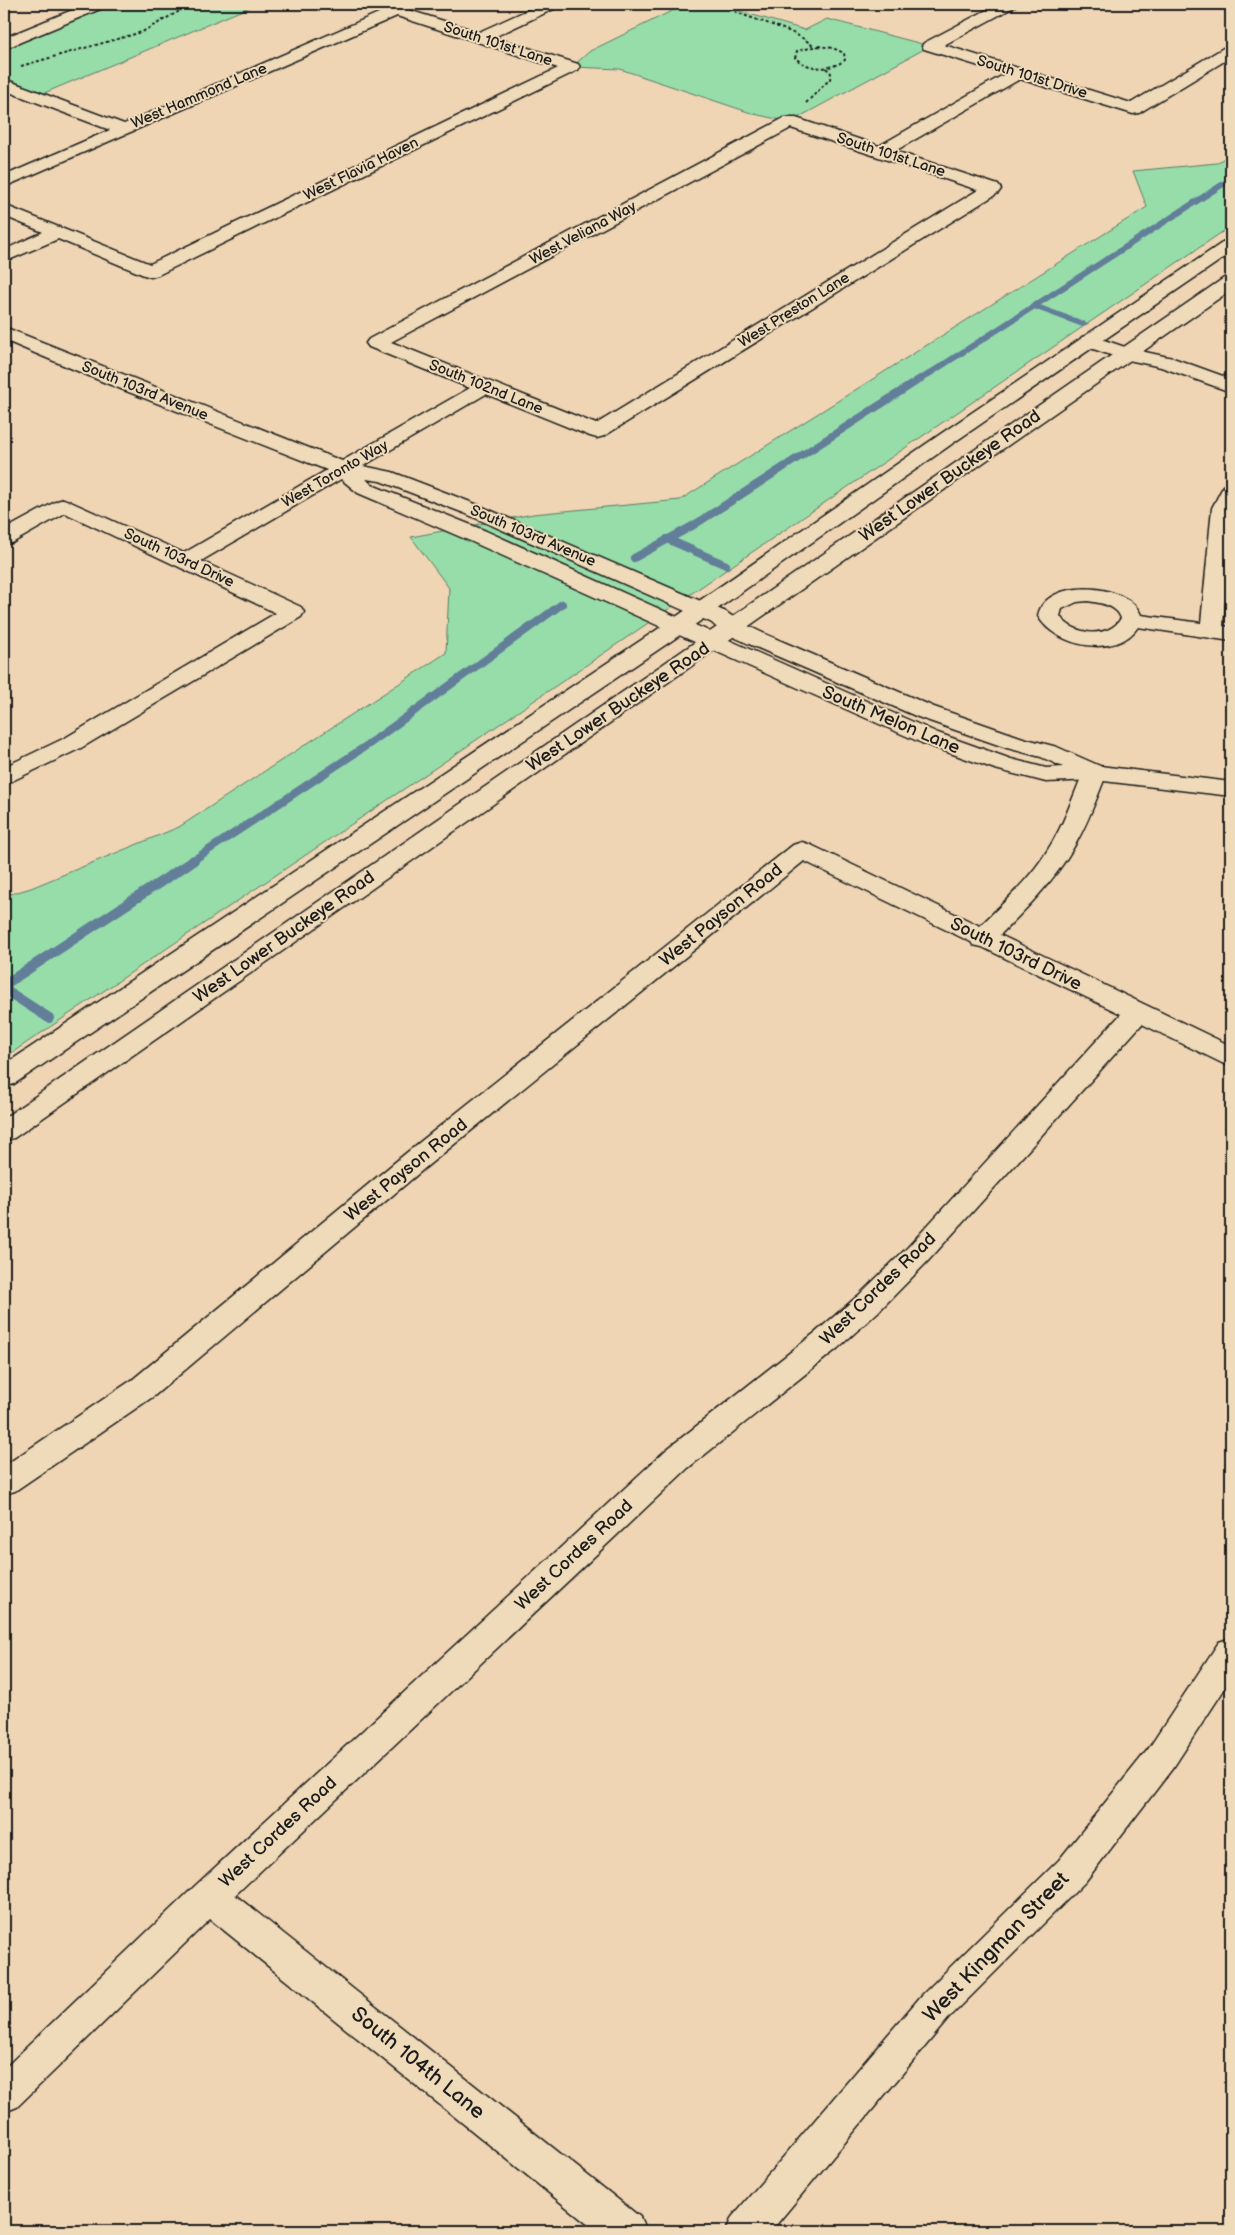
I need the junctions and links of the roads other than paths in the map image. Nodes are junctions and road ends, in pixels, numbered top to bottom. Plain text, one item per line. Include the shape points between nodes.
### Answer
1 (100, 4) edge
2 (553, 4) edge
3 (1009, 4) edge
4 (396, 11) joint
5 (479, 38) junction
6 (4, 44) edge
7 (1231, 50) edge
8 (572, 67) joint
9 (1019, 73) junction
10 (4, 84) edge
11 (790, 122) joint
12 (123, 128) junction
13 (881, 152) junction
14 (4, 182) edge
15 (992, 189) joint
16 (4, 210) edge
17 (56, 233) junction
18 (1231, 245) edge
19 (4, 257) edge
20 (1231, 282) edge
21 (4, 333) edge
22 (1089, 341) junction
23 (376, 343) joint
24 (1126, 354) junction
25 (1231, 386) edge
26 (485, 387) junction
27 (1231, 400) edge
28 (597, 432) joint
29 (343, 469) junction
30 (1231, 489) edge
31 (4, 538) edge
32 (185, 560) junction
33 (1132, 620) dead end
34 (706, 626) junction
35 (1221, 633) edge
36 (1095, 773) junction
37 (4, 776) edge
38 (1231, 789) edge
39 (802, 850) joint
40 (982, 939) junction
41 (1138, 1012) junction
42 (1231, 1057) edge
43 (4, 1078) edge
44 (4, 1131) edge
45 (4, 1482) edge
46 (1231, 1652) edge
47 (209, 1896) junction
48 (4, 2094) edge
49 (626, 2231) edge
50 (746, 2231) edge

1 - 6 street
2 - 5 street
3 - 9 street, South 101st Drive via 930,46
4 - 5 street, South 101st Lane
4 - 12 street, West Hammond Lane
5 - 8 street, South 101st Lane
7 - 9 street, South 101st Drive via 1133,108
8 - 17 street, West Flavia Haven via 151,271
9 - 13 street
10 - 12 street
11 - 13 street, South 101st Lane
11 - 23 street, West Veliana Way
12 - 14 street, West Hammond Lane
13 - 15 street, South 101st Lane
15 - 28 street, West Preston Lane
16 - 17 street
17 - 19 street
18 - 22 street, West Lower Buckeye Road
20 - 24 street, West Lower Buckeye Road
21 - 29 street, South 103rd Avenue
22 - 24 street
22 - 34 street, West Lower Buckeye Road
23 - 26 street, South 102nd Lane
24 - 25 street via 1166,362
24 - 27 street via 1152,372
24 - 34 street, West Lower Buckeye Road
26 - 28 street, South 102nd Lane
26 - 29 street, West Toronto Way
29 - 32 street, West Toronto Way
29 - 34 street, South 103rd Avenue via 365,489
30 - 35 street via 1222,508
31 - 32 street, South 103rd Drive via 64,505
32 - 37 street, South 103rd Drive via 293,612 73,743
33 - 35 street
34 - 36 street, South Melon Lane via 887,720 969,752 1046,775
34 - 43 street, West Lower Buckeye Road
34 - 44 street, West Lower Buckeye Road
36 - 38 street, South Melon Lane
36 - 40 street via 1068,837 1054,859 1031,889
39 - 40 street, South 103rd Drive
39 - 45 street, West Payson Road via 415,1161 143,1388
40 - 41 street, South 103rd Drive
41 - 42 street, South 103rd Drive
41 - 47 street, West Cordes Road via 869,1303 677,1459
46 - 50 street, West Kingman Street via 1161,1758 1072,1871 935,2007
47 - 48 street, West Cordes Road
47 - 49 street, South 104th Lane

